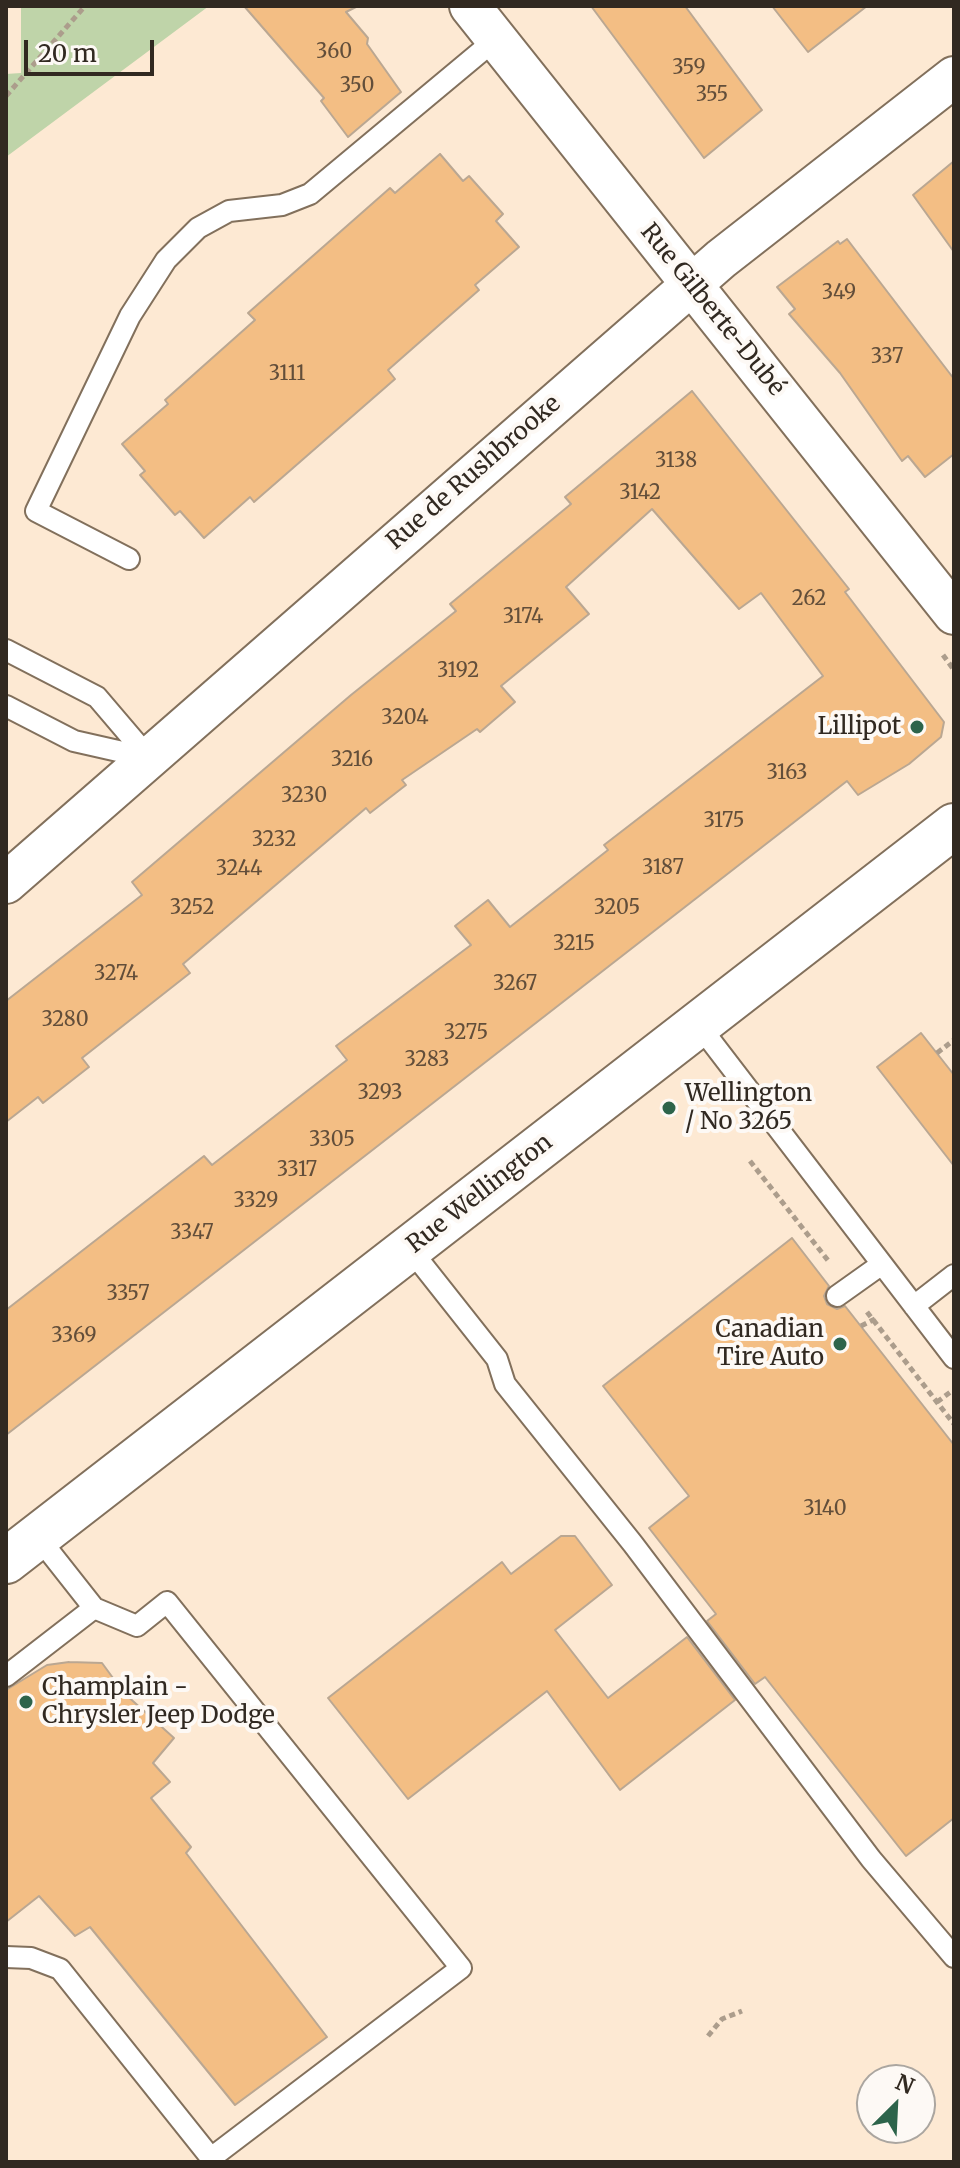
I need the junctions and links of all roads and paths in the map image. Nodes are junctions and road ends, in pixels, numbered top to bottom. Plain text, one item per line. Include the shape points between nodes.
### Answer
1 (85, 6) edge
2 (470, 6) edge
3 (496, 39) junction
4 (954, 77) edge
5 (6, 96) edge
6 (692, 284) junction
7 (129, 559) dead end
8 (954, 614) edge
9 (6, 650) edge
10 (6, 706) edge
11 (149, 758) junction
12 (954, 826) edge
13 (6, 883) edge
14 (698, 1024) junction
15 (954, 1040) edge
16 (937, 1053) dead end
17 (750, 1161) dead end
18 (410, 1249) junction
19 (882, 1264) junction
20 (838, 1273) dead end
21 (954, 1275) edge
22 (837, 1296) dead end
23 (862, 1305) dead end
24 (914, 1306) junction
25 (873, 1319) junction
26 (861, 1326) dead end
27 (954, 1358) edge
28 (954, 1390) edge
29 (937, 1402) junction
30 (954, 1424) edge
31 (22, 1549) edge
32 (94, 1608) junction
33 (6, 1676) edge
34 (6, 1957) edge
35 (954, 1957) edge
36 (742, 2011) dead end
37 (708, 2036) dead end

1 - 5 path
2 - 3 street, Rue Gilberte-Dubé
3 - 6 street, Rue Gilberte-Dubé
3 - 7 lane via 310,194 282,205 229,211 198,228 166,260 130,316 36,511
4 - 6 street, Rue de Rushbrooke
6 - 8 street, Rue Gilberte-Dubé
6 - 11 street, Rue de Rushbrooke
9 - 11 lane via 97,697
10 - 11 lane via 74,741
11 - 13 street, Rue de Rushbrooke
12 - 14 main road, Rue Wellington
14 - 18 main road, Rue Wellington
14 - 19 lane
15 - 16 path
17 - 20 path
18 - 31 main road, Rue Wellington
18 - 35 lane via 497,1359 505,1384 871,1859
19 - 22 lane
19 - 24 lane
21 - 24 lane
23 - 25 path
24 - 27 lane
25 - 26 path
25 - 29 path
28 - 29 path
29 - 30 path
31 - 32 lane
32 - 33 lane
32 - 34 lane via 137,1626 167,1602 461,1968 211,2158 60,1969 31,1958
36 - 37 path via 722,2019

